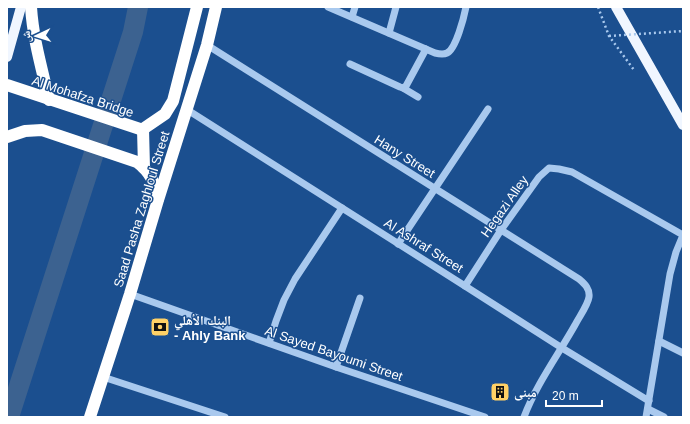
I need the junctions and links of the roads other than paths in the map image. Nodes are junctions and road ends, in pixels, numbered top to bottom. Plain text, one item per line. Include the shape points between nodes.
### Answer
1 (21, 7) edge
2 (31, 7) edge
3 (198, 7) edge
4 (216, 7) edge
5 (328, 7) edge
6 (354, 7) edge
7 (396, 7) edge
8 (466, 7) edge
9 (616, 7) edge
10 (352, 17) junction
11 (389, 33) junction
12 (206, 45) junction
13 (426, 50) junction
14 (7, 57) edge
15 (350, 64) dead end
16 (7, 85) edge
17 (403, 88) junction
18 (418, 97) dead end
19 (51, 100) junction
20 (186, 109) junction
21 (488, 109) dead end
22 (683, 126) edge
23 (141, 129) junction
24 (7, 137) edge
25 (141, 165) junction
26 (435, 189) junction
27 (158, 200) junction
28 (342, 208) junction
29 (500, 230) junction
30 (683, 235) edge
31 (398, 244) junction
32 (465, 286) junction
33 (130, 294) junction
34 (360, 298) dead end
35 (659, 341) junction
36 (269, 344) junction
37 (562, 348) junction
38 (683, 353) edge
39 (336, 367) junction
40 (103, 377) junction
41 (649, 401) junction
42 (648, 409) junction
43 (90, 417) edge
44 (225, 417) edge
45 (486, 417) edge
46 (524, 417) edge
47 (646, 417) edge
48 (664, 417) edge

1 - 14 main road
2 - 19 highway via 36,48
3 - 23 highway, Al Mohafza Bridge via 173,101 165,114
4 - 12 highway, Saad Pasha Zaghloul Street
5 - 10 street
6 - 10 street
7 - 11 street
8 - 13 street via 452,49 441,55
9 - 22 main road
10 - 11 street
11 - 13 street
12 - 20 highway, Saad Pasha Zaghloul Street
12 - 26 street, Hany Street
13 - 17 street
15 - 17 street
16 - 19 highway, Al Mohafza Bridge
17 - 18 street
19 - 23 highway, Al Mohafza Bridge
20 - 27 highway, Saad Pasha Zaghloul Street
20 - 28 street, Al Ashraf Street
21 - 26 street
23 - 25 highway
24 - 25 highway via 25,131 42,130
25 - 27 highway via 151,177
26 - 29 street, Hany Street
26 - 31 street
27 - 33 highway, Saad Pasha Zaghloul Street
28 - 31 street, Al Ashraf Street
28 - 36 street via 295,279 284,300
29 - 30 street, Hegazi Alley via 538,176 549,168 572,172
29 - 32 street, Hegazi Alley
29 - 37 street, Hany Street via 579,279 586,286 588,300
30 - 35 street via 670,274
31 - 32 street, Al Ashraf Street
32 - 37 street, Al Ashraf Street
33 - 36 street, Al Sayed Bayoumi Street
33 - 40 highway, Saad Pasha Zaghloul Street
34 - 39 street
35 - 38 street
35 - 41 street
36 - 39 street, Al Sayed Bayoumi Street
37 - 41 street, Al Ashraf Street
37 - 46 street via 538,387
39 - 45 street, Al Sayed Bayoumi Street
40 - 43 highway, Saad Pasha Zaghloul Street
40 - 44 street
41 - 42 street
42 - 47 street
42 - 48 street

